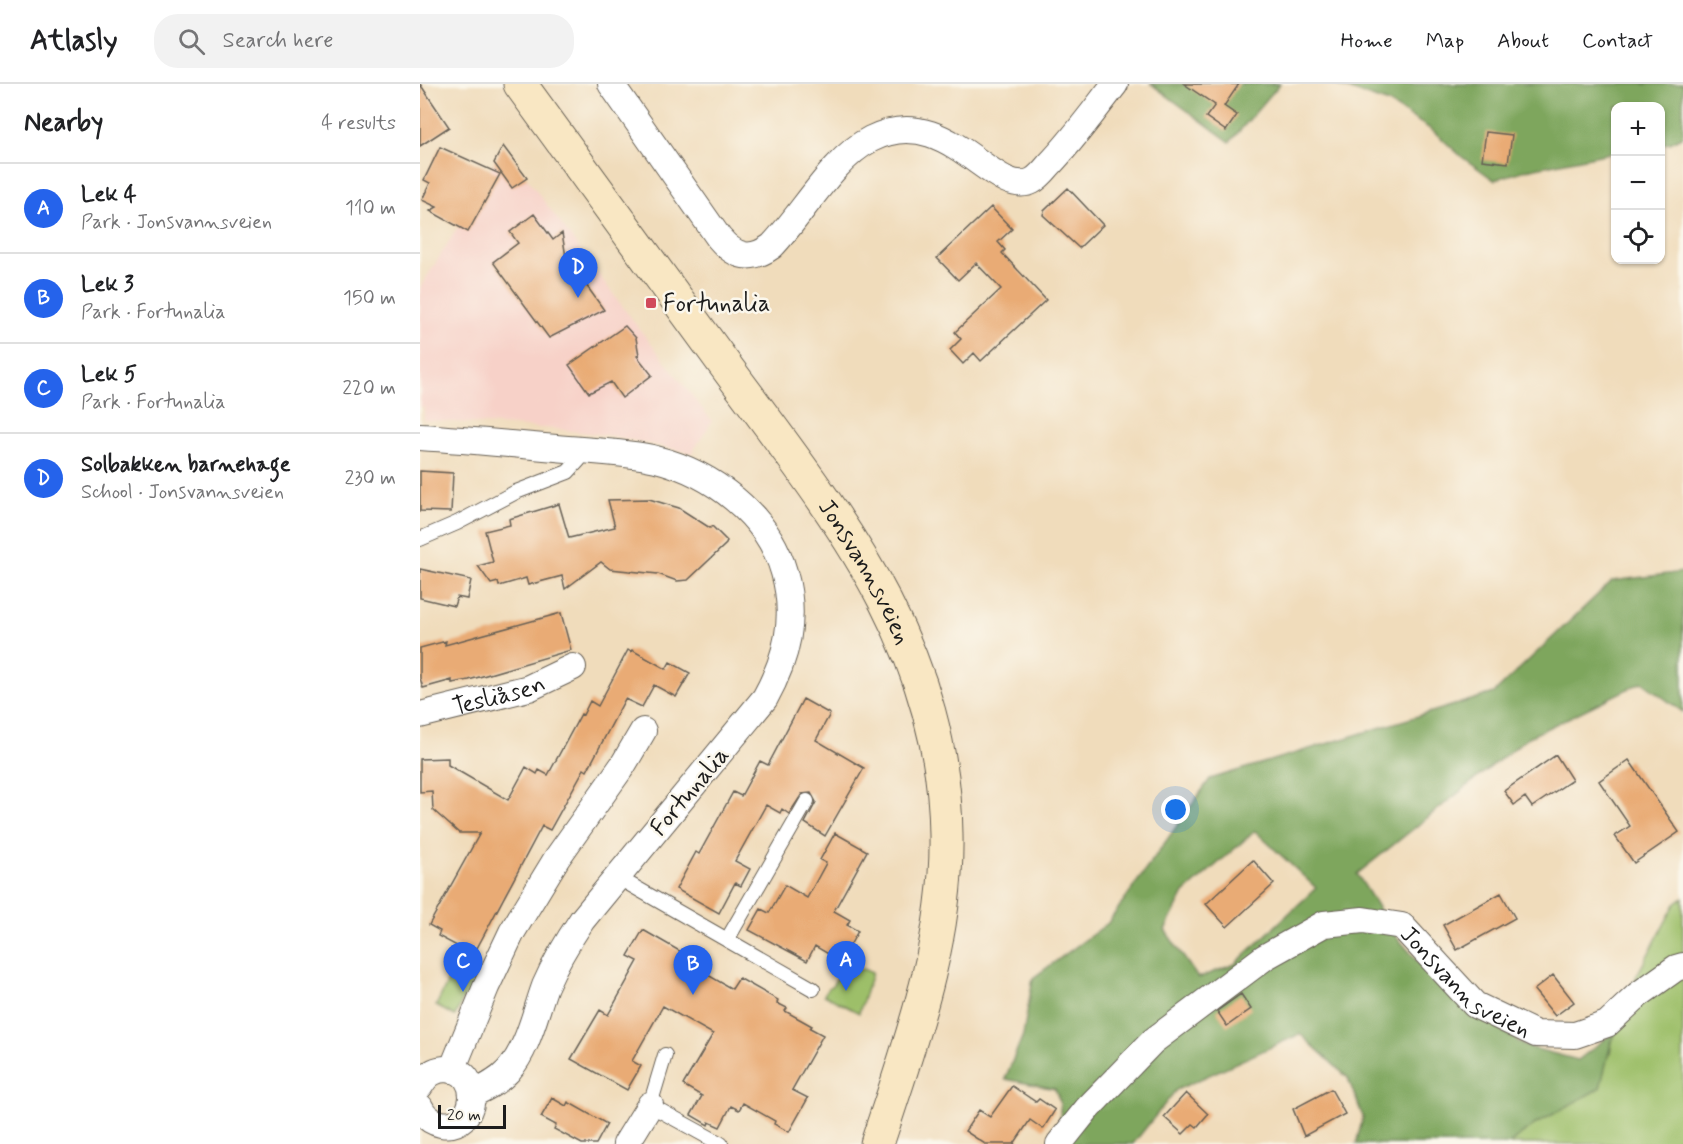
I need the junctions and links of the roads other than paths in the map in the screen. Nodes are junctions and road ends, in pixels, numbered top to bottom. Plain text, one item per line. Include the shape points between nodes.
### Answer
1 (519, 84) edge
2 (611, 84) edge
3 (1115, 84) edge
4 (420, 437) edge
5 (580, 450) junction
6 (420, 539) edge
7 (573, 667) dead end
8 (420, 715) edge
9 (643, 731) dead end
10 (807, 801) dead end
11 (617, 877) junction
12 (727, 940) junction
13 (1683, 966) edge
14 (813, 989) dead end
15 (666, 1055) dead end
16 (452, 1070) junction
17 (420, 1086) edge
18 (473, 1094) junction
19 (650, 1105) junction
20 (423, 1117) edge
21 (626, 1144) edge
22 (721, 1144) edge
23 (877, 1144) edge
24 (1059, 1144) edge

1 - 23 main road, Jonsvannsveien via 859,553 898,624 926,697 945,802 942,903 920,1011
2 - 3 street via 719,238 734,251 752,256 772,246 843,161 868,140 892,130 933,134 1005,180 1025,184 1035,180 1066,147
4 - 5 street, Fortunalia
5 - 6 lane via 579,460 568,472 516,492
5 - 11 street, Fortunalia via 653,458 698,474 723,491 770,538 781,561 790,597 790,633 776,678 765,698
7 - 8 street, Tesliåsen via 529,688
9 - 16 street via 512,932
10 - 12 lane
11 - 12 lane
11 - 18 street, Fortunalia via 562,951 516,1060 499,1079
12 - 14 lane
13 - 24 street, Jonsvannsveien via 1638,995 1607,1024 1575,1035 1536,1034 1475,1005 1402,926 1363,920 1324,924 1265,957 1153,1041
15 - 19 lane
16 - 17 street via 434,1071
16 - 18 street via 466,1078
18 - 20 street via 469,1112 463,1118 446,1125
19 - 21 street
19 - 22 lane

